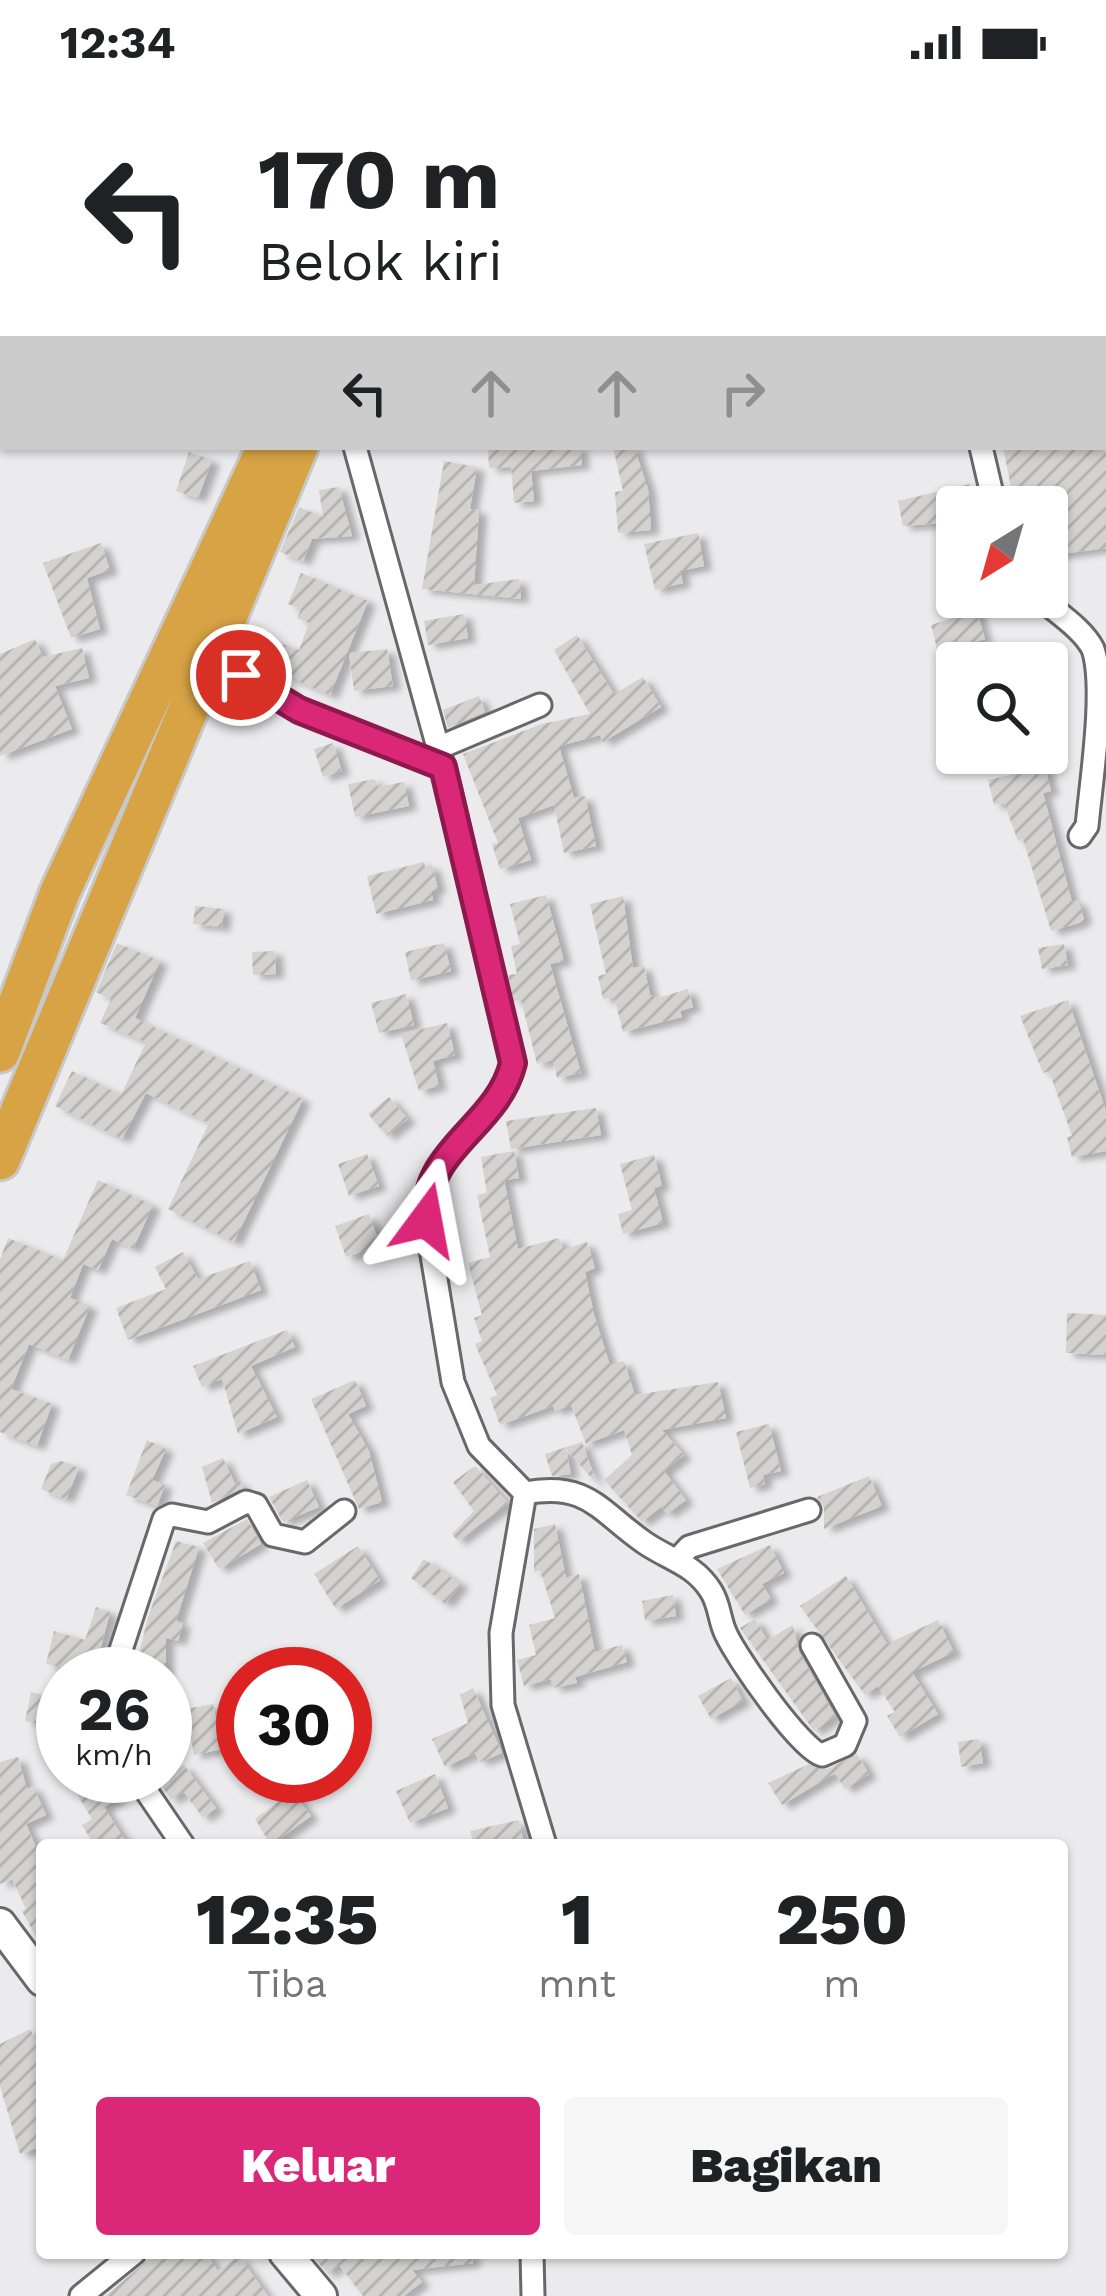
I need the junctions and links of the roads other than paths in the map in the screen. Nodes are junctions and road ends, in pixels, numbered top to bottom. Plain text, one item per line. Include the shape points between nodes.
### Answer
1 (266, 450) edge
2 (297, 450) edge
3 (357, 450) edge
4 (983, 450) edge
5 (990, 486) edge
6 (1061, 618) edge
7 (209, 666) junction
8 (540, 705) dead end
9 (440, 757) junction
10 (1080, 836) dead end
11 (4, 1033) edge
12 (0, 1160) edge
13 (525, 1493) junction
14 (809, 1510) dead end
15 (344, 1511) dead end
16 (678, 1559) junction
17 (812, 1645) dead end
18 (122, 1647) edge
19 (154, 1803) edge
20 (179, 1839) edge
21 (542, 1839) edge
22 (0, 1924) edge
23 (36, 1972) edge
24 (127, 2259) edge
25 (290, 2259) edge
26 (532, 2259) edge
27 (81, 2296) edge
28 (321, 2296) edge
29 (533, 2296) edge

1 - 11 highway
2 - 7 highway
3 - 9 street
4 - 5 street
6 - 10 street via 1093,649 1097,666 1096,752
7 - 9 street via 299,710
7 - 12 highway
8 - 9 street
9 - 13 street via 513,1063 508,1089 439,1162 426,1220 453,1382 479,1446
13 - 16 street via 554,1488 589,1498
13 - 21 street via 501,1633 503,1705
14 - 16 street via 689,1547
15 - 18 street via 304,1542 273,1535 256,1504 246,1502 208,1522 164,1519
16 - 17 street via 709,1587 737,1652 805,1745 822,1755 844,1745 854,1721
19 - 20 street
22 - 23 main road
24 - 27 street
25 - 28 main road
26 - 29 street

